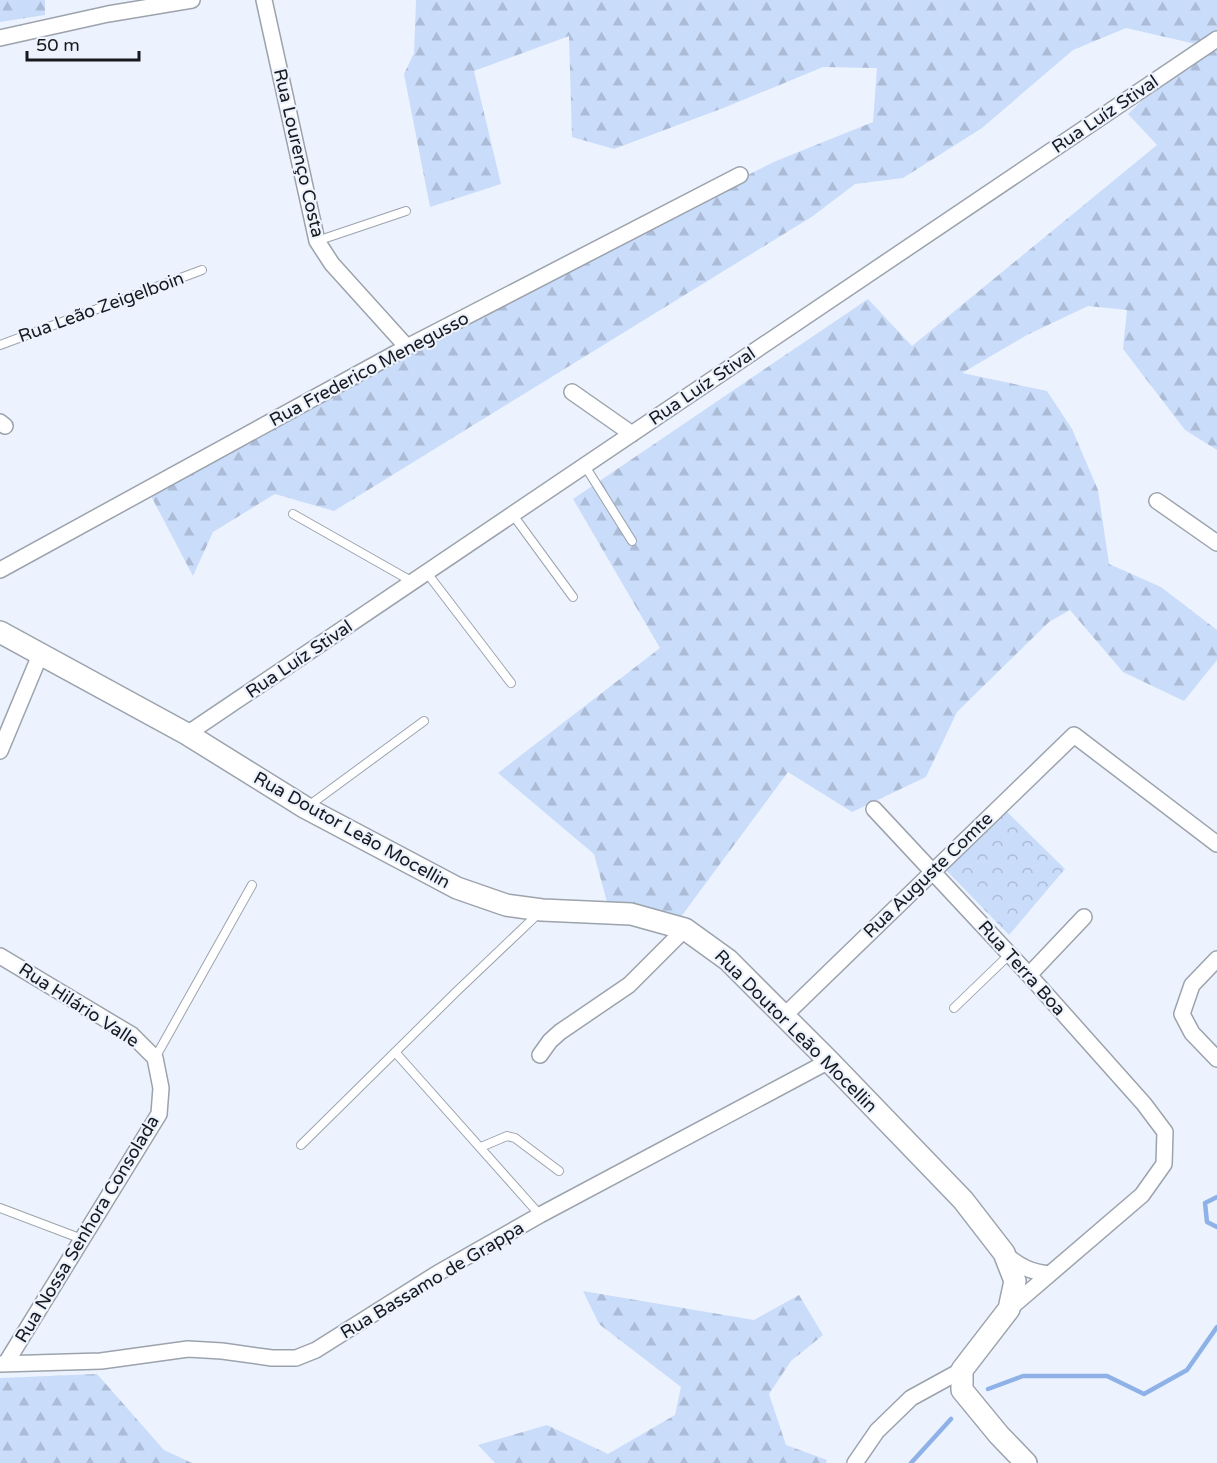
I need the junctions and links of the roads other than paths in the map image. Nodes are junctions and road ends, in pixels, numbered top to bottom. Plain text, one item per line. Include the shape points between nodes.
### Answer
1 (192, 0) edge
2 (264, 0) edge
3 (0, 38) edge
4 (1217, 39) edge
5 (741, 175) dead end
6 (406, 211) dead end
7 (317, 241) junction
8 (202, 270) dead end
9 (0, 345) edge
10 (407, 347) junction
11 (572, 392) dead end
12 (632, 434) junction
13 (585, 465) junction
14 (1157, 501) dead end
15 (293, 514) dead end
16 (513, 514) junction
17 (632, 541) dead end
18 (1217, 543) edge
19 (0, 570) edge
20 (427, 573) junction
21 (413, 582) junction
22 (573, 597) dead end
23 (0, 632) edge
24 (40, 655) junction
25 (511, 683) dead end
26 (424, 721) dead end
27 (187, 734) junction
28 (0, 751) edge
29 (306, 808) junction
30 (874, 809) dead end
31 (1217, 844) edge
32 (933, 871) junction
33 (252, 885) dead end
34 (543, 910) junction
35 (1084, 917) dead end
36 (685, 929) junction
37 (1010, 954) junction
38 (0, 956) edge
39 (1217, 959) edge
40 (1029, 975) junction
41 (954, 1008) dead end
42 (784, 1016) junction
43 (395, 1052) junction
44 (540, 1055) dead end
45 (155, 1058) junction
46 (1217, 1059) edge
47 (829, 1061) junction
48 (302, 1145) dead end
49 (482, 1148) junction
50 (559, 1171) dead end
51 (0, 1208) edge
52 (540, 1215) junction
53 (82, 1239) junction
54 (1004, 1253) junction
55 (1050, 1274) junction
56 (1009, 1310) junction
57 (3, 1364) edge
58 (962, 1370) junction
59 (855, 1463) edge
60 (1026, 1463) edge

1 - 3 street
2 - 7 street, Rua Lourenço Costa
4 - 12 street, Rua Luíz Stival
5 - 10 street, Rua Frederico Menegusso
6 - 7 lane
7 - 10 street, Rua Lourenço Costa via 332,264
8 - 9 lane, Rua Leão Zeigelboin
10 - 19 street, Rua Frederico Menegusso
11 - 12 street
12 - 13 street, Rua Luíz Stival
13 - 16 street, Rua Luíz Stival
13 - 17 lane
14 - 18 street
15 - 21 lane
16 - 20 street, Rua Luíz Stival
16 - 22 lane
20 - 21 street, Rua Luíz Stival
20 - 25 lane
21 - 27 street, Rua Luíz Stival
23 - 24 street, Rua Doutor Leão Mocellin
24 - 27 street, Rua Doutor Leão Mocellin
24 - 28 street
26 - 29 lane
27 - 29 street, Rua Doutor Leão Mocellin
29 - 34 street, Rua Doutor Leão Mocellin via 457,888 506,905
30 - 32 street, Rua Terra Boa
31 - 32 street, Rua Auguste Comte via 1074,735
32 - 37 street, Rua Terra Boa
32 - 42 street, Rua Auguste Comte
33 - 45 lane
34 - 36 street, Rua Doutor Leão Mocellin via 631,914
34 - 43 lane
35 - 40 street
36 - 42 street, Rua Doutor Leão Mocellin via 728,960
36 - 44 street via 629,985 560,1032
37 - 40 street, Rua Terra Boa
37 - 41 lane
38 - 45 street, Rua Hilário Valle via 132,1035
39 - 46 street via 1192,985 1182,1014 1192,1033
40 - 55 street, Rua Terra Boa via 1165,1132 1164,1164 1142,1195
42 - 47 street, Rua Doutor Leão Mocellin
43 - 48 lane
43 - 49 lane
45 - 53 street, Rua Nossa Senhora Consolada via 161,1088 159,1114
47 - 52 street, Rua Bassamo de Grappa
47 - 54 street, Rua Doutor Leão Mocellin via 963,1200
49 - 50 lane via 507,1136 515,1138
49 - 52 lane
51 - 53 lane
52 - 57 street, Rua Bassamo de Grappa via 316,1350 296,1358 188,1349 100,1362
53 - 57 street, Rua Nossa Senhora Consolada
54 - 55 street via 1032,1272
54 - 56 street, Rua Doutor Leão Mocellin via 1015,1281
55 - 56 street
56 - 58 street, Rua Doutor Leão Mocellin
58 - 59 street via 910,1398 877,1431
58 - 60 street via 962,1390

